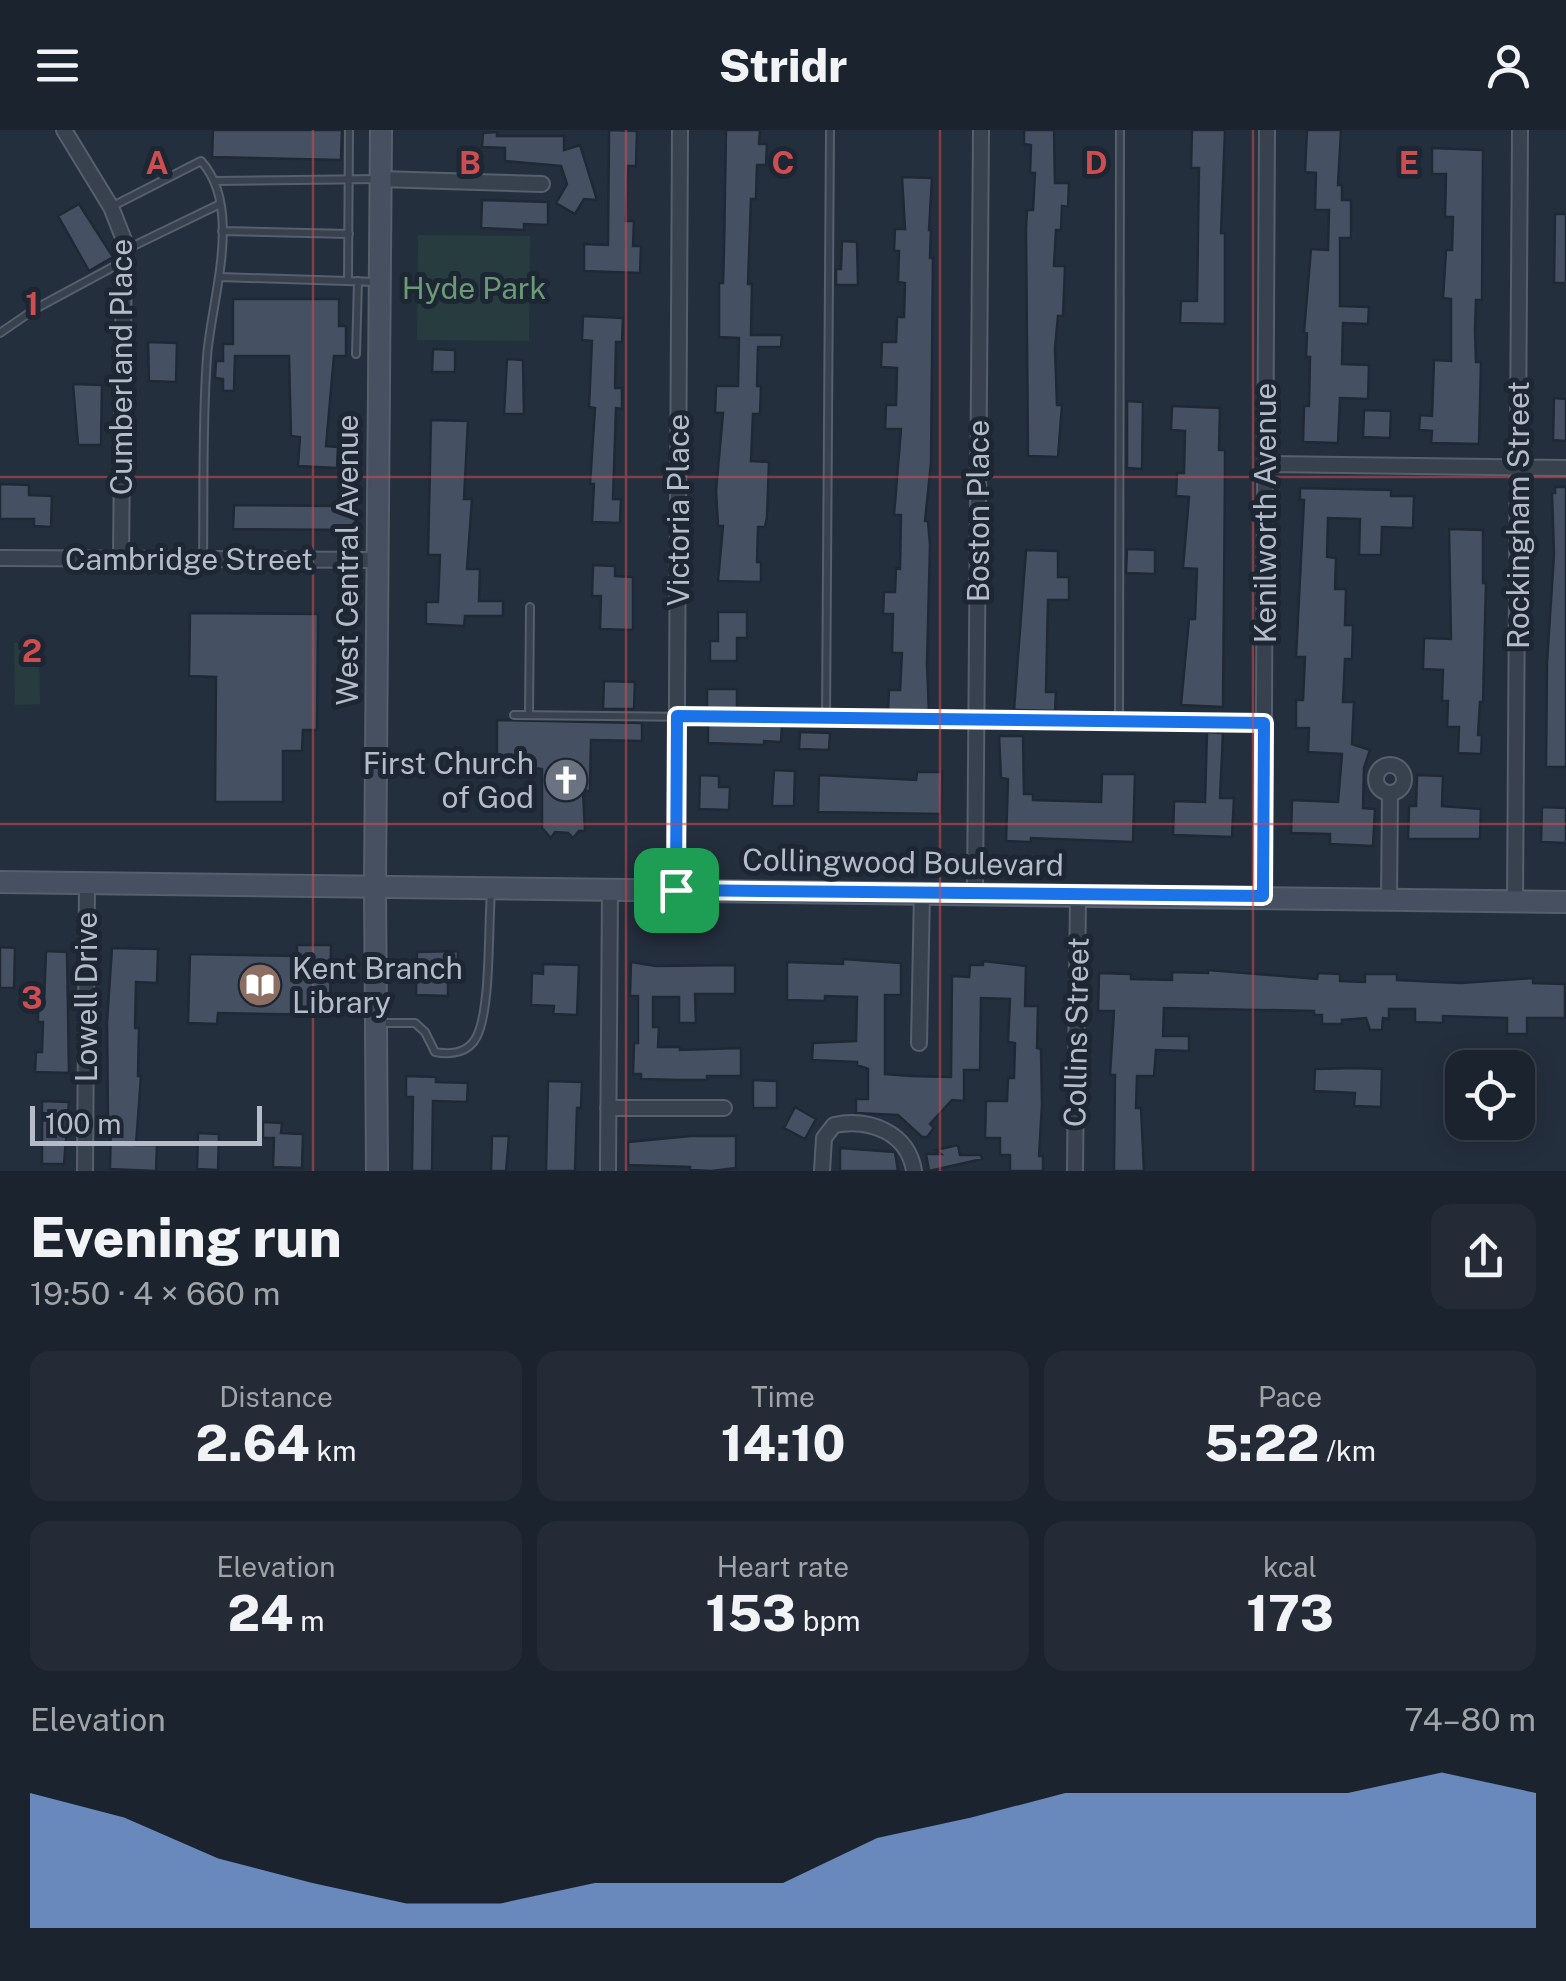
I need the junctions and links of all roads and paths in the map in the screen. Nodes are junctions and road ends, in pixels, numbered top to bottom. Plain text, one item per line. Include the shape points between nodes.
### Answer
1 (64, 130) edge
2 (349, 130) edge
3 (380, 130) edge
4 (680, 130) edge
5 (830, 130) edge
6 (981, 130) edge
7 (1120, 130) edge
8 (1266, 130) edge
9 (1520, 130) edge
10 (350, 180) junction
11 (380, 180) junction
12 (214, 181) junction
13 (542, 184) dead end
14 (220, 204) junction
15 (111, 206) junction
16 (222, 231) junction
17 (349, 234) junction
18 (124, 256) junction
19 (220, 277) junction
20 (362, 282) junction
21 (0, 333) edge
22 (356, 354) dead end
23 (1264, 464) junction
24 (1519, 468) junction
25 (1566, 468) edge
26 (0, 558) edge
27 (121, 559) junction
28 (203, 560) junction
29 (377, 560) junction
30 (530, 607) dead end
31 (514, 715) dead end
32 (529, 715) junction
33 (677, 716) junction
34 (826, 718) junction
35 (976, 720) junction
36 (1119, 722) junction
37 (1264, 723) junction
38 (1390, 794) dead end
39 (0, 882) edge
40 (86, 882) junction
41 (374, 886) junction
42 (491, 887) junction
43 (610, 889) junction
44 (676, 890) junction
45 (922, 892) junction
46 (975, 893) junction
47 (1078, 894) junction
48 (1263, 896) junction
49 (1388, 899) junction
50 (1515, 901) junction
51 (1566, 902) edge
52 (376, 1022) junction
53 (919, 1042) dead end
54 (608, 1108) junction
55 (724, 1108) dead end
56 (85, 1171) edge
57 (377, 1171) edge
58 (608, 1171) edge
59 (822, 1171) edge
60 (914, 1171) edge
61 (1074, 1171) edge

1 - 15 street, Cumberland Place
2 - 10 lane
3 - 11 main road, West Central Avenue
4 - 33 street, Victoria Place
5 - 34 lane
6 - 35 street, Boston Place
7 - 36 lane
8 - 23 street, Kenilworth Avenue
9 - 24 street, Rockingham Street
10 - 11 lane
10 - 12 lane
10 - 17 lane
11 - 13 street
11 - 20 main road, West Central Avenue
12 - 14 lane
12 - 15 lane via 204,163 194,163
14 - 16 lane
14 - 18 lane
15 - 18 street, Cumberland Place
16 - 17 lane
16 - 19 lane
17 - 20 lane
18 - 21 lane
18 - 27 street, Cumberland Place
19 - 20 lane
19 - 28 lane via 207,357
20 - 22 lane
20 - 29 main road, West Central Avenue
23 - 24 street
23 - 37 street, Kenilworth Avenue
24 - 25 street
24 - 50 street, Rockingham Street
26 - 27 street, Cambridge Street
27 - 28 street, Cambridge Street
28 - 29 street, Cambridge Street
29 - 41 main road, West Central Avenue
30 - 32 lane
31 - 32 lane
32 - 33 lane
33 - 34 lane
33 - 44 street, Victoria Place
34 - 35 lane
35 - 36 lane
35 - 46 street, Boston Place
36 - 37 lane
37 - 48 street, Kenilworth Avenue
38 - 49 street
39 - 40 main road, Collingwood Boulevard
40 - 41 main road, Collingwood Boulevard
40 - 56 street, Lowell Drive
41 - 42 main road, Collingwood Boulevard
41 - 52 main road, West Central Avenue
42 - 43 main road, Collingwood Boulevard
42 - 52 lane via 483,1008 467,1048 435,1052 415,1023
43 - 44 main road, Collingwood Boulevard
43 - 54 street
44 - 45 main road, Collingwood Boulevard
45 - 46 main road, Collingwood Boulevard
45 - 53 street
46 - 47 main road, Collingwood Boulevard
47 - 48 main road, Collingwood Boulevard
47 - 61 street, Collins Street
48 - 49 main road, Collingwood Boulevard
49 - 50 main road, Collingwood Boulevard
50 - 51 main road, Collingwood Boulevard
52 - 57 main road, West Central Avenue
54 - 55 street
54 - 58 street
59 - 60 street via 824,1138 844,1123 892,1133 908,1149

